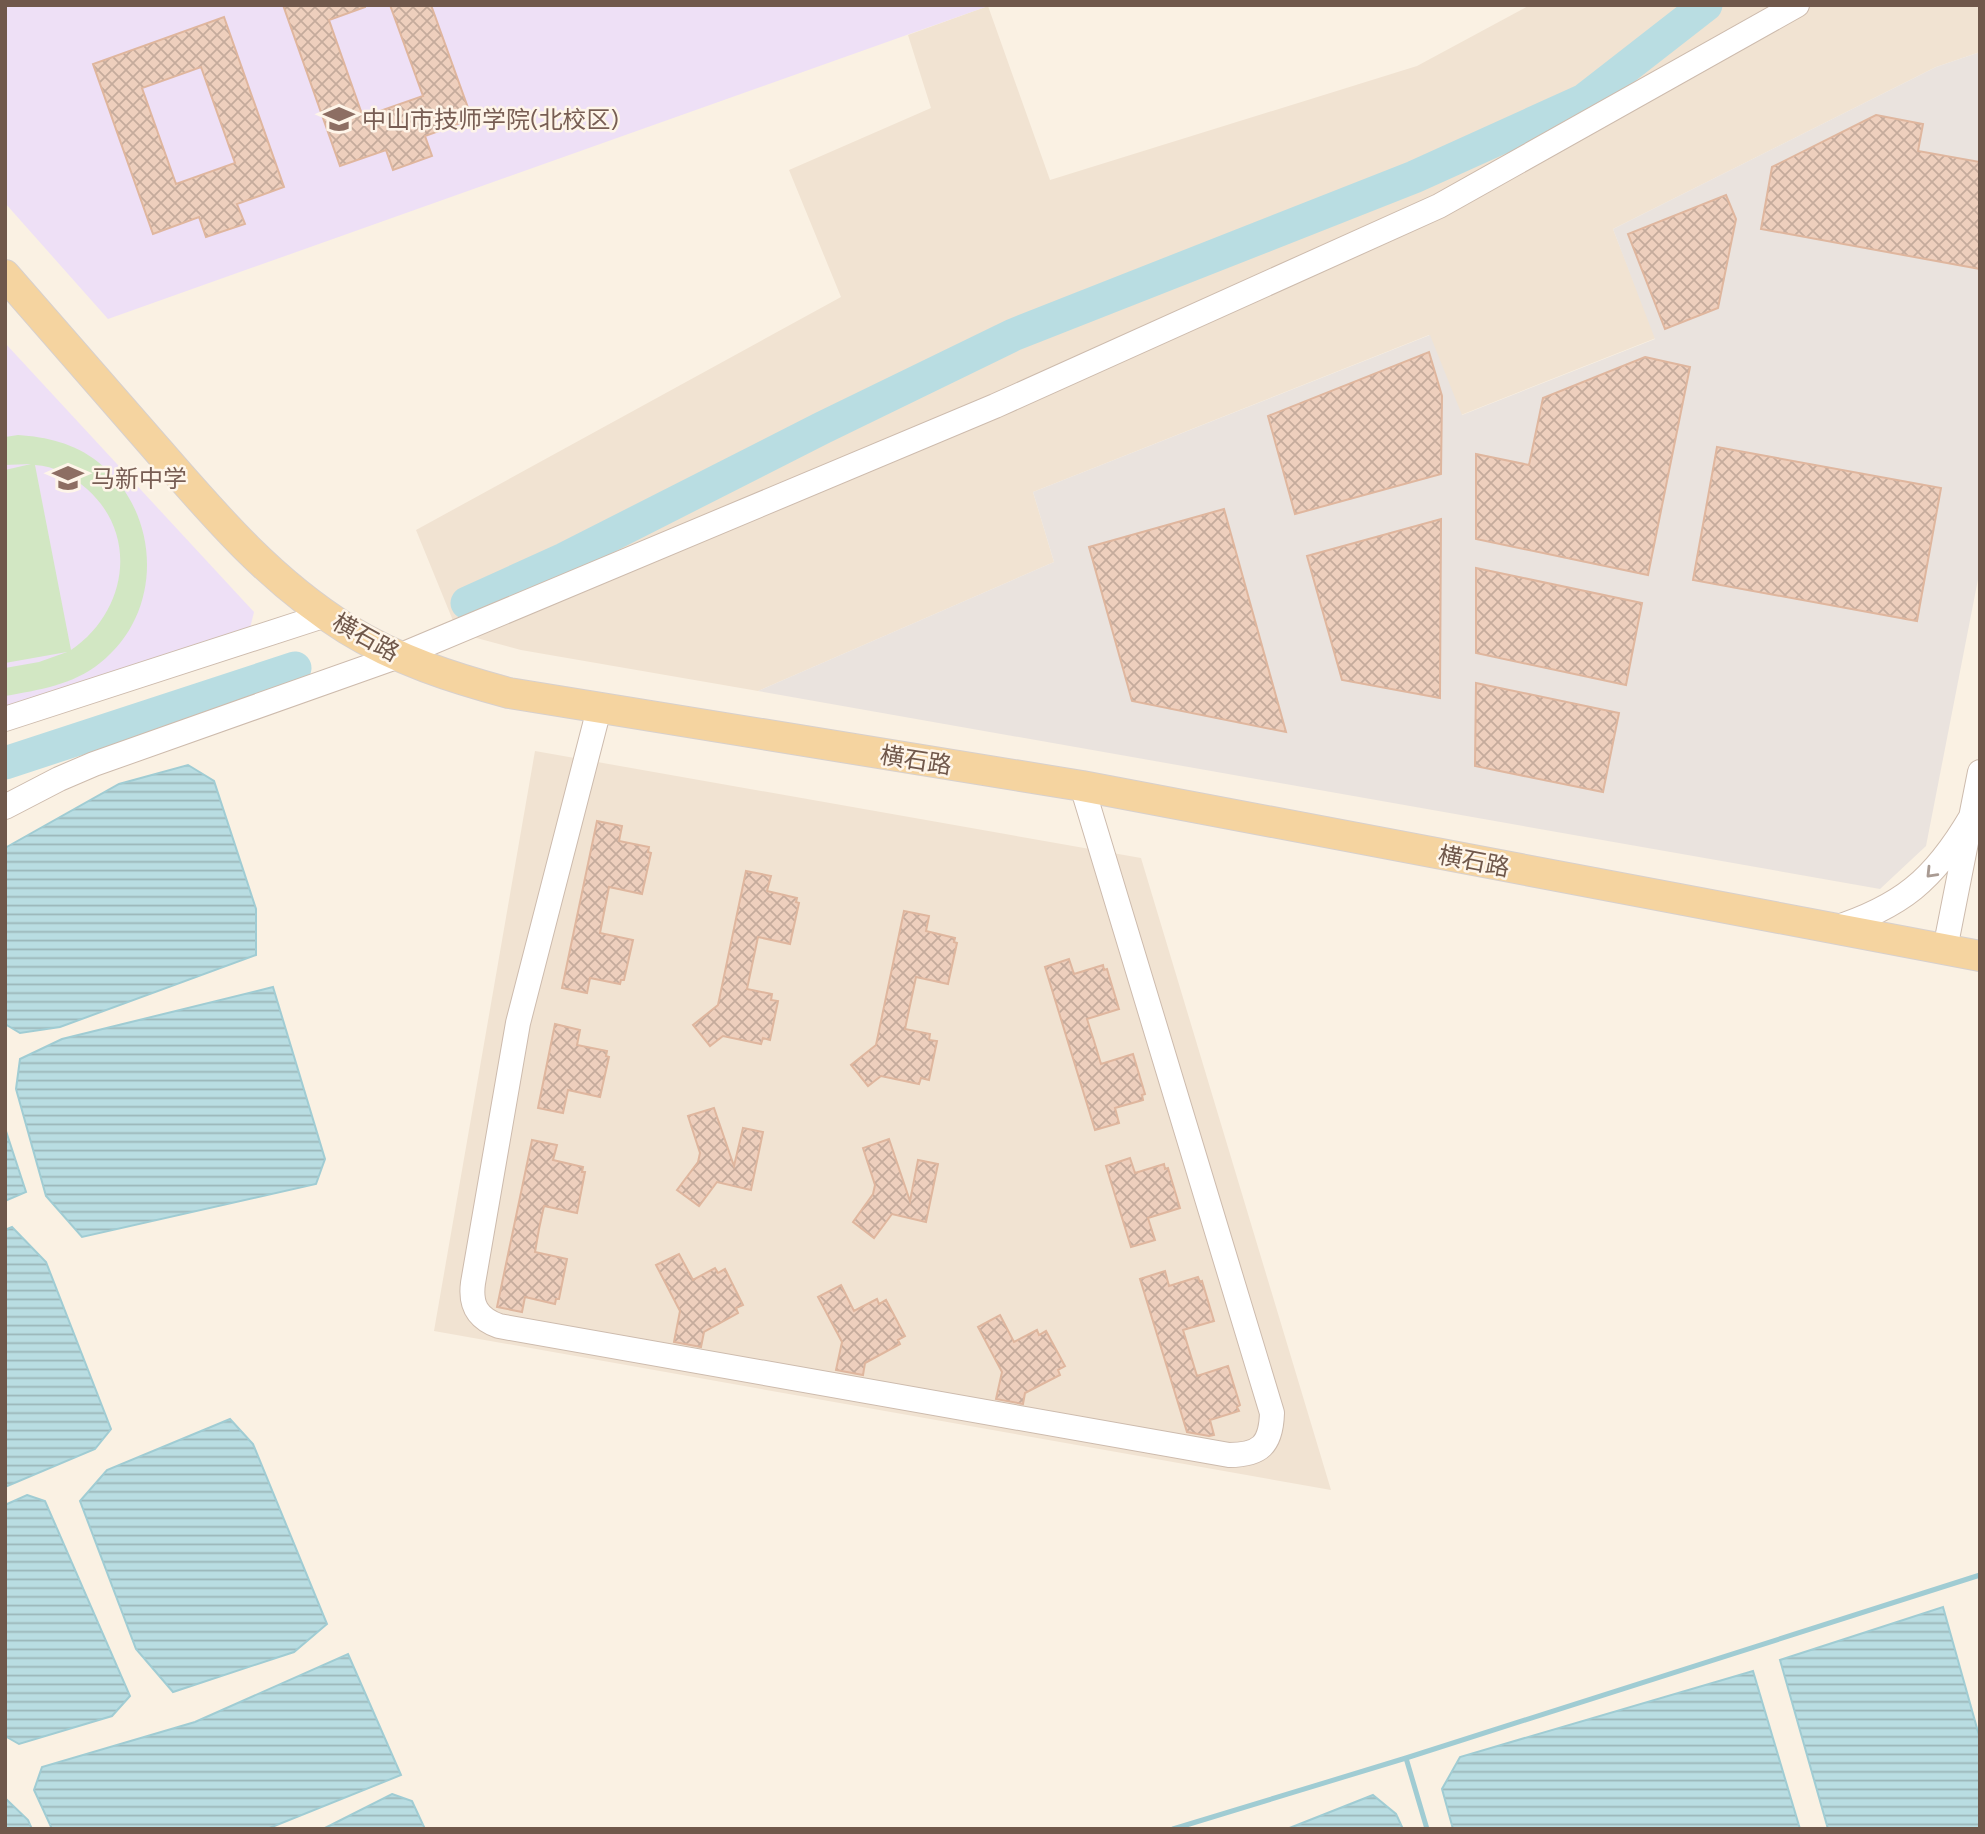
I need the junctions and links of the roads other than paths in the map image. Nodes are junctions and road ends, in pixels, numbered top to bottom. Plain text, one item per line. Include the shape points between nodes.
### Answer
1 (1797, 5) edge
2 (5, 275) edge
3 (326, 615) junction
4 (399, 656) junction
5 (599, 709) junction
6 (5, 719) edge
7 (1980, 772) edge
8 (1082, 786) junction
9 (5, 807) edge
10 (1971, 817) junction
11 (1980, 871) edge
12 (1832, 929) junction
13 (1945, 949) junction
14 (1980, 956) edge

1 - 4 street via 1439,206 995,405
2 - 3 main road, 横石路 via 237,540
3 - 4 main road, 横石路
3 - 6 street
4 - 5 main road, 横石路 via 509,693
4 - 9 street via 94,764
5 - 8 main road, 横石路
5 - 8 street via 518,1023 471,1297 485,1321 1247,1455 1262,1446 1271,1431 1272,1413
7 - 10 street
8 - 12 main road, 横石路
10 - 11 street
10 -> 12 street via 1928,877 1867,918
10 - 13 street
12 - 13 main road, 横石路
13 - 14 main road, 横石路

